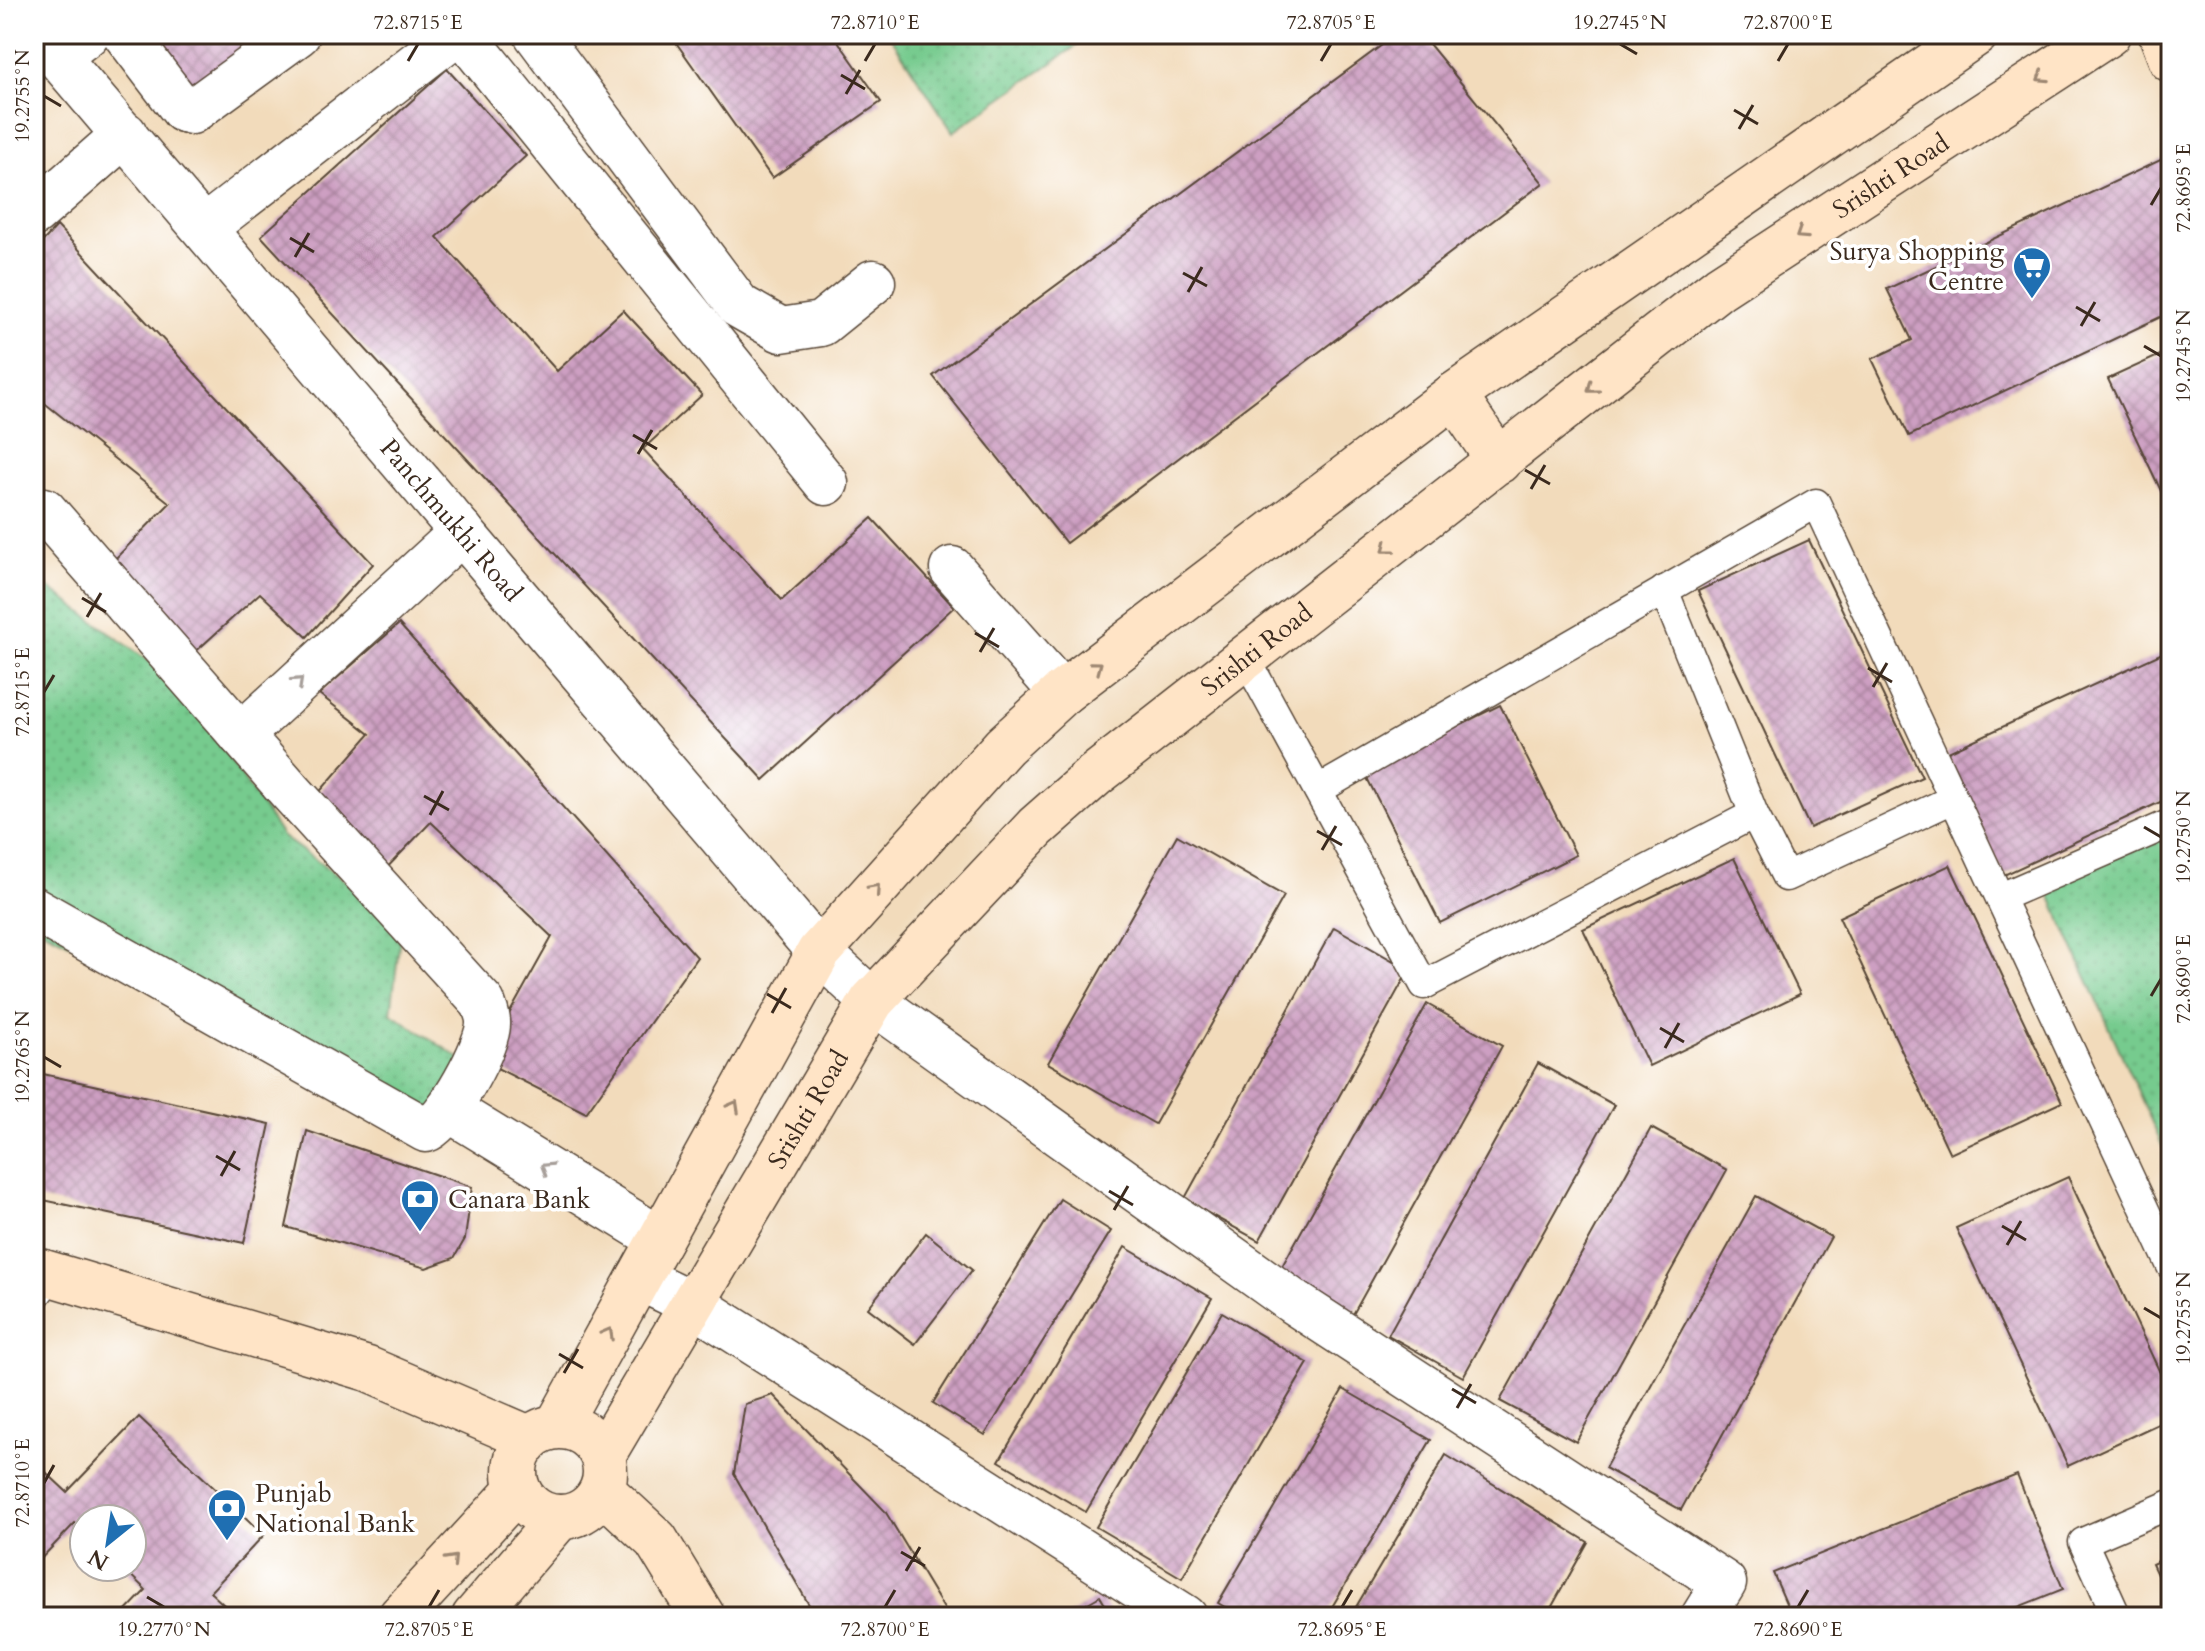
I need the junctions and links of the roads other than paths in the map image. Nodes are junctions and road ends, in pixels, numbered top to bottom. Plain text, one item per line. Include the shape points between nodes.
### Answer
1 (125, 34) edge
2 (298, 34) edge
3 (455, 34) edge
4 (463, 34) edge
5 (536, 34) edge
6 (1976, 34) edge
7 (2108, 34) edge
8 (2161, 34) edge
9 (61, 42) edge
10 (2171, 60) edge
11 (125, 134) junction
12 (34, 214) edge
13 (204, 228) junction
14 (873, 282) dead end
15 (1454, 395) junction
16 (1499, 461) junction
17 (826, 483) dead end
18 (34, 508) edge
19 (462, 532) junction
20 (952, 569) dead end
21 (1664, 590) junction
22 (1245, 657) junction
23 (1062, 693) junction
24 (241, 735) junction
25 (1318, 790) junction
26 (1953, 799) junction
27 (1754, 814) junction
28 (2171, 823) edge
29 (2001, 897) junction
30 (34, 909) edge
31 (819, 952) junction
32 (872, 1001) junction
33 (448, 1109) junction
34 (660, 1239) junction
35 (2171, 1266) edge
36 (639, 1278) junction
37 (40, 1280) edge
38 (693, 1304) junction
39 (543, 1432) junction
40 (602, 1472) junction
41 (518, 1489) junction
42 (2171, 1504) edge
43 (560, 1517) junction
44 (400, 1617) edge
45 (474, 1617) edge
46 (703, 1617) edge
47 (1185, 1617) edge
48 (1703, 1617) edge
49 (2117, 1617) edge

1 - 2 street via 183,110 191,112
3 - 13 street
4 - 17 street
5 - 14 street via 739,306 781,330 821,324
6 - 15 main road
7 -> 16 main road, Srishti Road via 1720,287
8 - 10 main road
9 - 11 street, Panchmukhi Road
11 - 12 street
11 - 13 street, Panchmukhi Road
13 - 19 street, Panchmukhi Road
15 - 16 main road
23 -> 15 main road
16 -> 22 main road, Srishti Road
18 - 24 street via 44,510
24 -> 19 street
19 - 31 street, Panchmukhi Road
20 - 23 street
21 - 25 lane
21 - 26 lane via 1816,503
21 - 27 lane
22 - 25 lane
22 - 32 main road, Srishti Road via 1036,827
31 -> 23 main road via 1004,746
24 - 33 street via 483,1003 489,1024
25 - 27 lane via 1424,985
26 - 27 lane via 1786,877
26 - 29 lane
28 - 29 lane
29 - 35 lane
30 - 33 street via 415,1127 434,1128
31 - 32 street, Panchmukhi Road
34 -> 31 main road
32 - 38 main road, Srishti Road
32 - 48 street, Panchmukhi Road via 1292,1301 1724,1583
34 -> 33 street
34 - 36 main road
36 - 38 street
39 -> 36 main road
37 - 39 main road via 368,1369
38 - 40 main road, Srishti Road
38 - 47 street
39 - 40 main road via 585,1433
39 - 41 main road via 515,1462
40 - 43 main road, Srishti Road via 585,1510
40 - 46 main road via 656,1540
41 - 43 main road via 534,1509
44 -> 41 main road
42 - 49 lane via 2083,1542
43 - 45 main road, Srishti Road

